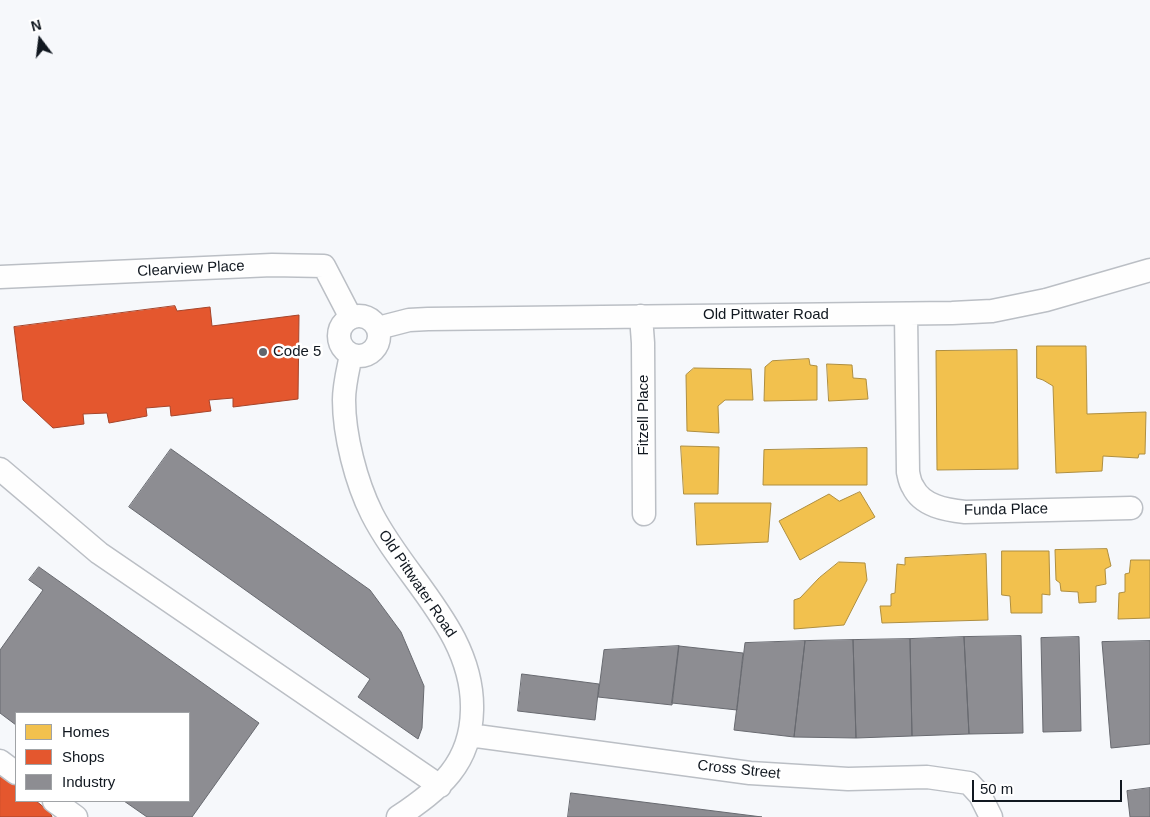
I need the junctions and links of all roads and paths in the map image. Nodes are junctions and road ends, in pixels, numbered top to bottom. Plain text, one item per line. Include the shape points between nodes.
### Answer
1 (1150, 270) edge
2 (0, 277) edge
3 (906, 314) junction
4 (641, 316) junction
5 (351, 318) junction
6 (378, 328) junction
7 (351, 355) junction
8 (0, 470) edge
9 (1131, 508) dead end
10 (644, 514) dead end
11 (469, 736) junction
12 (0, 761) edge
13 (15, 772) edge
14 (440, 786) junction
15 (55, 802) edge
16 (74, 816) edge
17 (398, 817) edge
18 (991, 817) edge

1 - 3 street, Old Pittwater Road via 1046,300 992,311
2 - 5 street, Clearview Place via 272,265 324,266
3 - 4 street, Old Pittwater Road
3 - 9 street, Funda Place via 908,472 913,488 927,502 946,510 965,512
4 - 6 street, Old Pittwater Road via 428,319
4 - 10 street, Fitzell Place
5 - 6 street via 363,316
5 - 7 street via 342,325 338,336 342,348
6 - 7 street via 379,341 371,352 365,356
7 - 11 street, Old Pittwater Road via 344,400 356,470 381,530 443,619 464,661 472,699
8 - 14 street via 99,553
11 - 14 street, Old Pittwater Road via 463,753
11 - 18 street, Cross Street via 750,773 848,779 927,777 969,783 980,795
12 - 13 street
14 - 17 street, Old Pittwater Road
15 - 16 street

